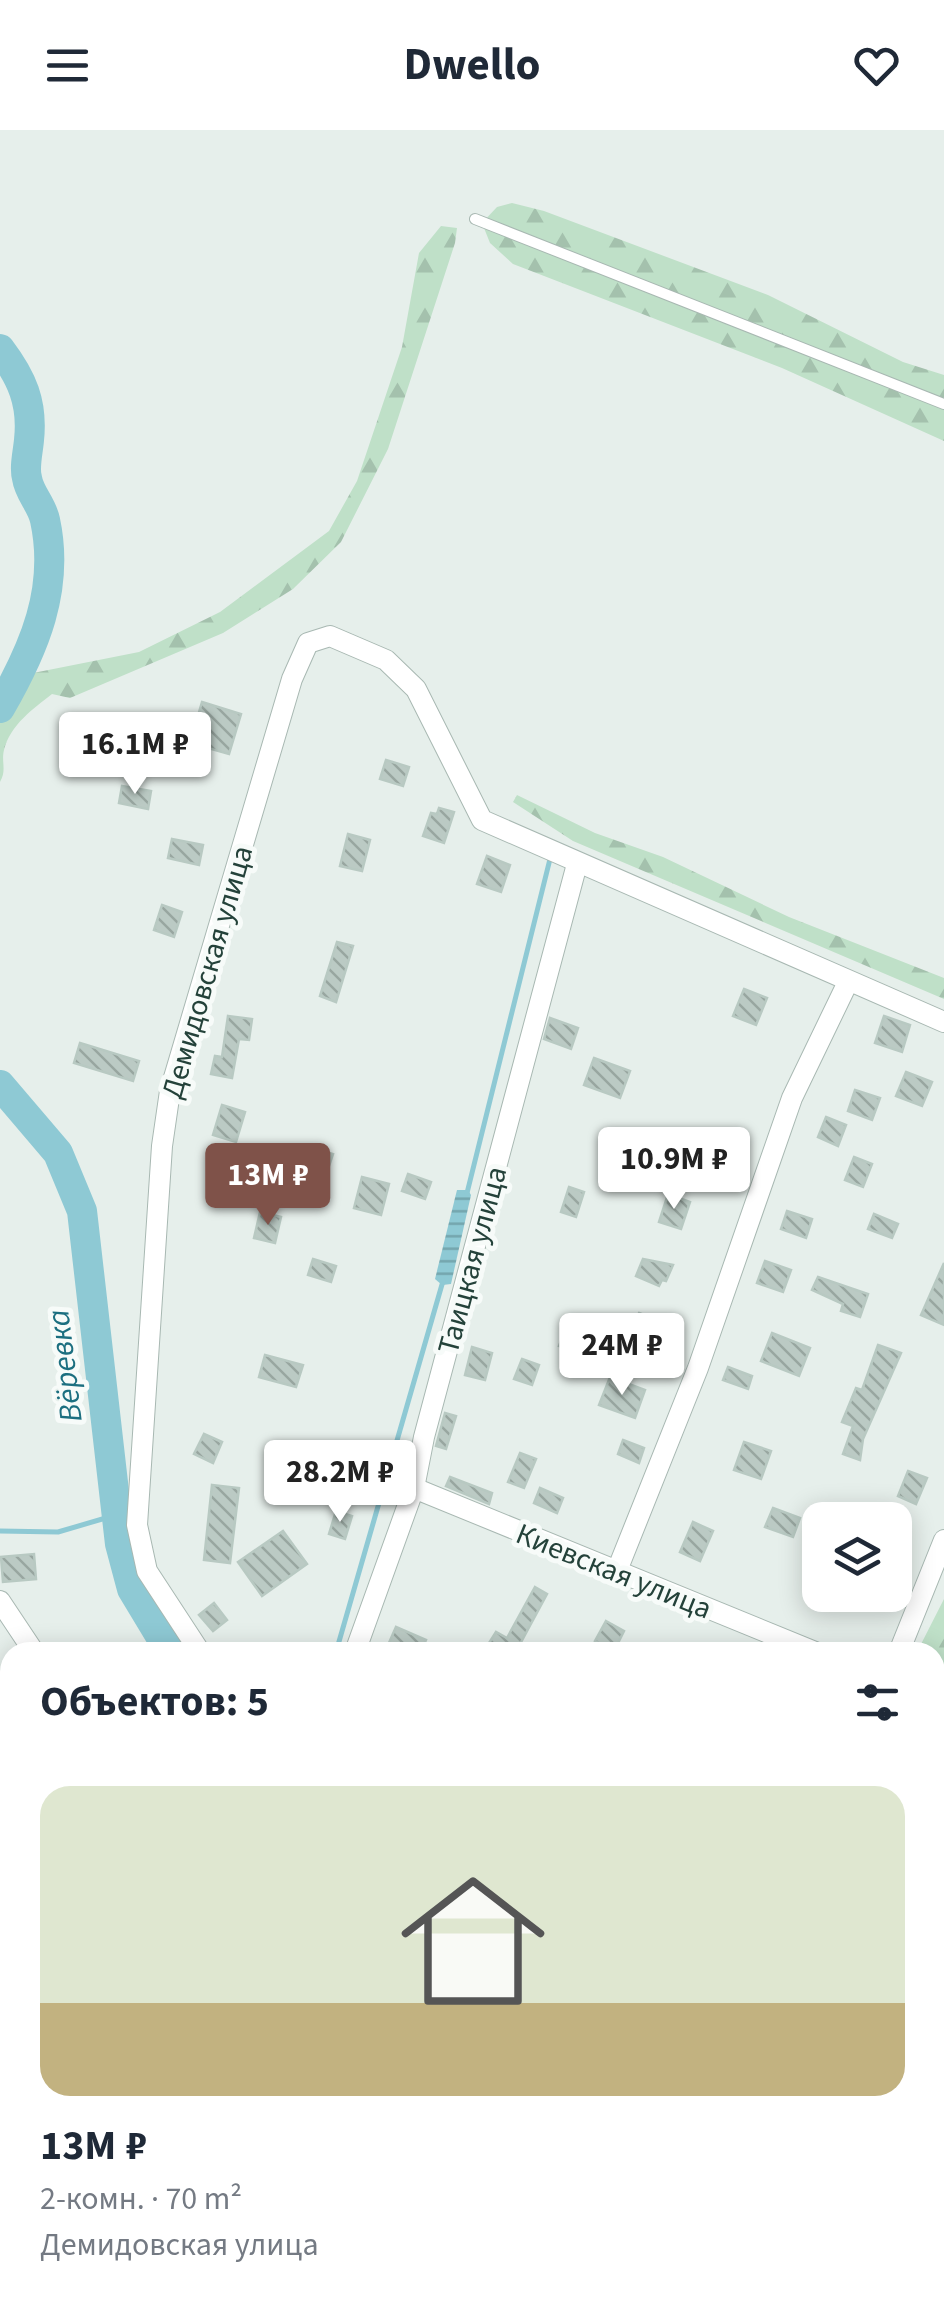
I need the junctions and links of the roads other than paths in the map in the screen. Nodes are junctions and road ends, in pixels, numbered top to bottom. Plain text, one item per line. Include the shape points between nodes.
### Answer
1 (475, 218) dead end
2 (944, 404) edge
3 (578, 864) junction
4 (848, 982) junction
5 (944, 1022) edge
6 (414, 1488) junction
7 (944, 1540) edge
8 (616, 1573) junction
9 (0, 1601) edge
10 (27, 1642) edge
11 (193, 1642) edge
12 (359, 1642) edge
13 (789, 1642) edge
14 (903, 1642) edge

1 - 2 lane
3 - 4 street
3 - 6 street, Таицкая улица
3 - 11 street, Демидовская улица via 482,820 416,689 386,660 330,636 308,644 185,1040 162,1146 137,1525 147,1571
4 - 5 street
4 - 8 street via 792,1098 698,1368
6 - 8 street, Киевская улица
6 - 12 street, Таицкая улица
7 - 14 street
8 - 13 street, Киевская улица
9 - 10 street

